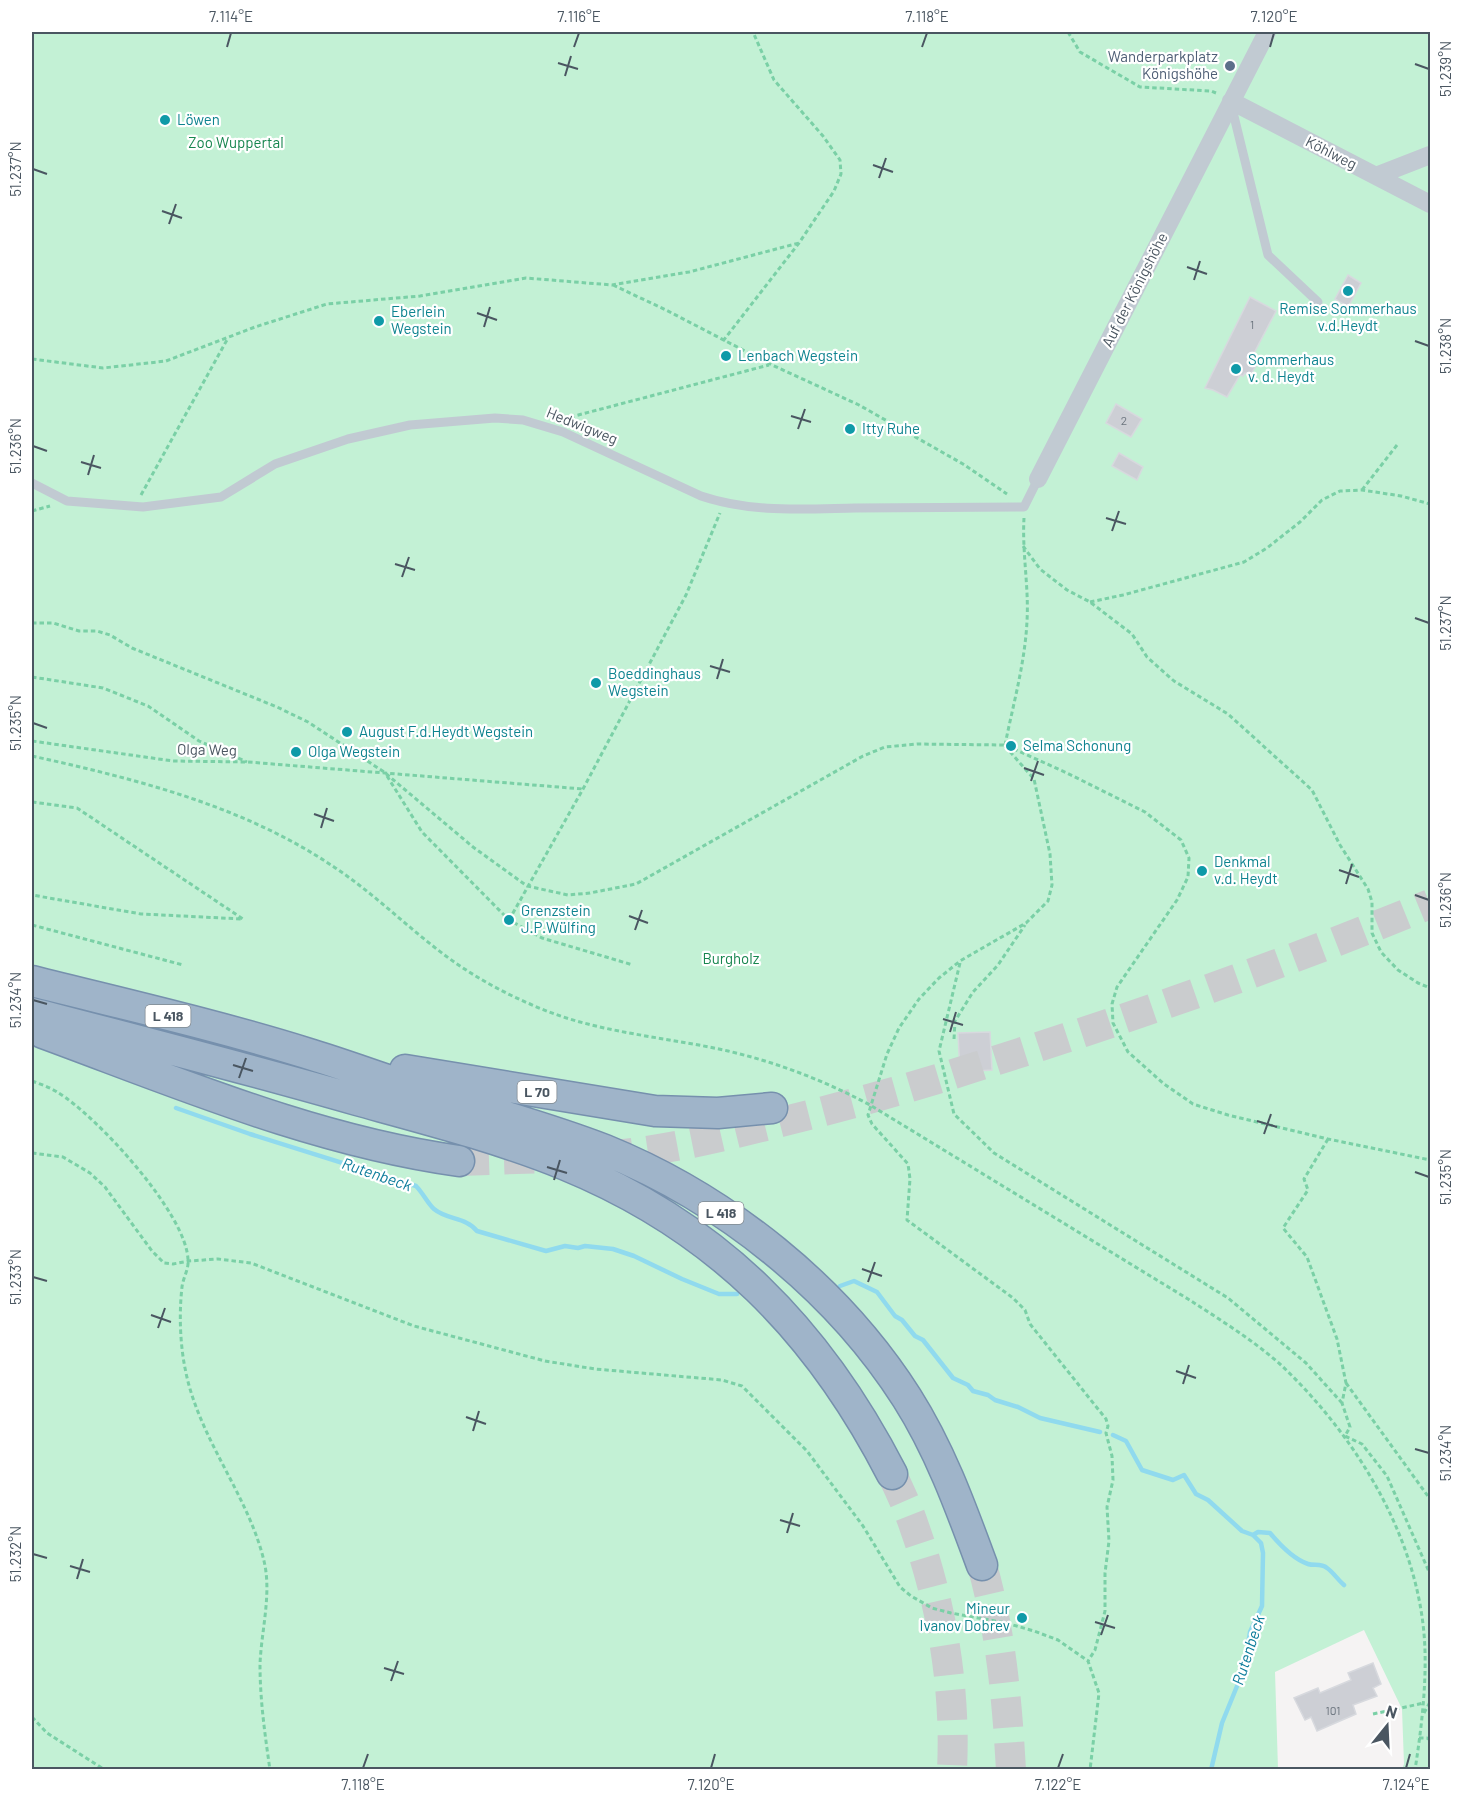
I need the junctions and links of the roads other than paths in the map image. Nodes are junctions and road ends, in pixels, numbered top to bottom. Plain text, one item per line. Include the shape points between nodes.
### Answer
1 (1267, 32) edge
2 (1231, 101) junction
3 (1431, 155) edge
4 (1376, 176) junction
5 (1431, 204) edge
6 (1318, 302) dead end
7 (1038, 479) joint
8 (32, 483) edge
9 (32, 981) edge
10 (32, 1012) edge
11 (32, 1029) edge
12 (305, 1052) junction
13 (772, 1108) dead end
14 (459, 1161) tunnel mouth
15 (892, 1474) tunnel mouth
16 (982, 1565) tunnel mouth

1 - 2 street, Auf der Königshöhe
2 - 4 street, Köhlweg
2 - 6 lane via 1268,255
2 - 7 street, Auf der Königshöhe
3 - 4 street
4 - 5 street, Köhlweg
7 - 8 lane, Hedwigweg via 1024,507 758,508 725,504 540,425 495,418 410,425 348,439 275,464 221,497 142,507 67,501
9 - 12 highway, L 418
10 - 15 highway, L 418 via 416,1116 536,1153 619,1189 692,1234 773,1303 848,1395
11 - 14 highway via 301,1125 356,1141
12 - 13 highway, L 70 via 655,1111 718,1113
12 - 16 highway, L 418 via 607,1151 678,1185 744,1228 827,1300 885,1365 931,1441

